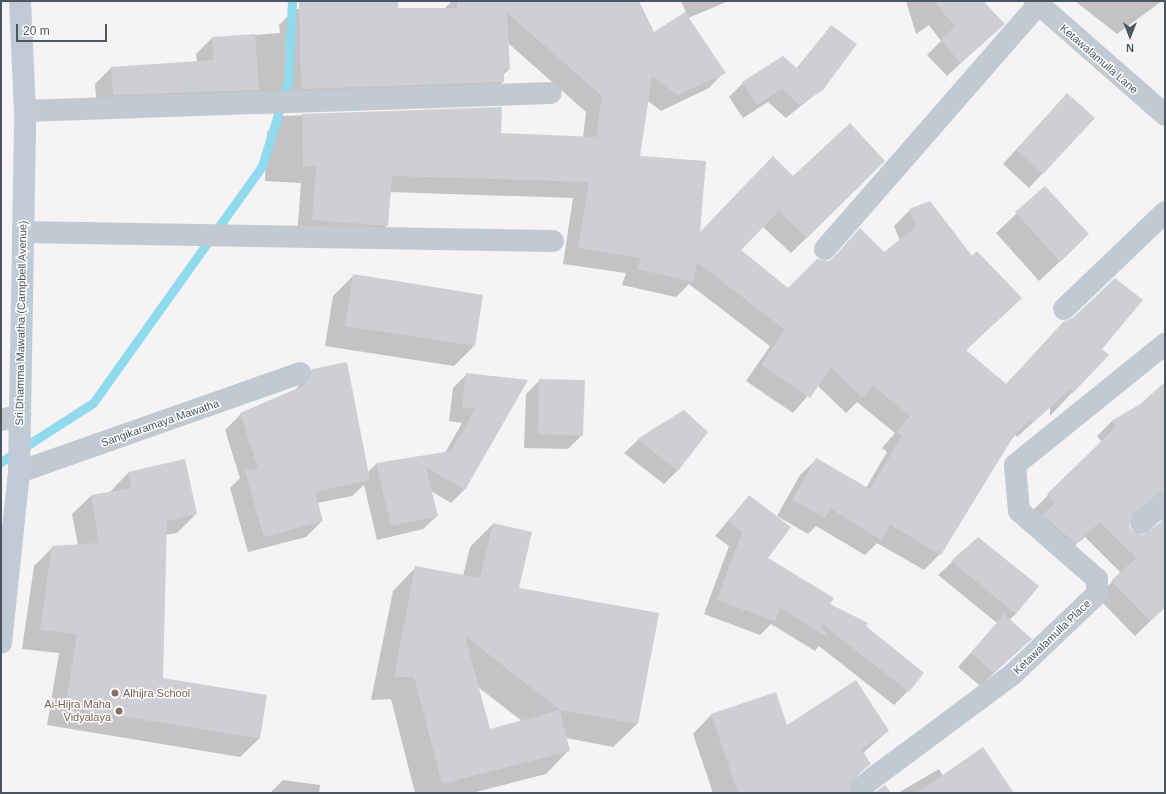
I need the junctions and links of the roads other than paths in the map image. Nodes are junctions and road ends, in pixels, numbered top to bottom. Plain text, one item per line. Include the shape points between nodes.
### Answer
1 (20, 1) edge
2 (1037, 3) edge
3 (551, 93) dead end
4 (25, 111) junction
5 (1164, 113) edge
6 (1165, 212) edge
7 (23, 232) junction
8 (553, 241) dead end
9 (825, 249) dead end
10 (1064, 309) dead end
11 (1165, 344) edge
12 (300, 373) dead end
13 (10, 418) edge
14 (19, 469) junction
15 (1165, 502) edge
16 (1141, 523) dead end
17 (1, 643) edge
18 (863, 793) edge

1 - 4 main road, Sri Dhamma Mawatha (Campbell Avenue)
2 - 5 street, Ketawalamulla Lane
2 - 9 street
3 - 4 street
4 - 7 main road, Sri Dhamma Mawatha (Campbell Avenue)
6 - 10 street
7 - 8 street
7 - 13 main road, Sri Dhamma Mawatha (Campbell Avenue)
11 - 18 street, Ketawalamulla Place via 1015,465 1019,511 1097,579 1097,594 1012,675 860,788
12 - 14 street, Sangikaramaya Mawatha
13 - 14 main road, Sri Dhamma Mawatha (Campbell Avenue) via 19,439
14 - 17 main road, Sri Dhamma Mawatha (Campbell Avenue)
15 - 16 street

